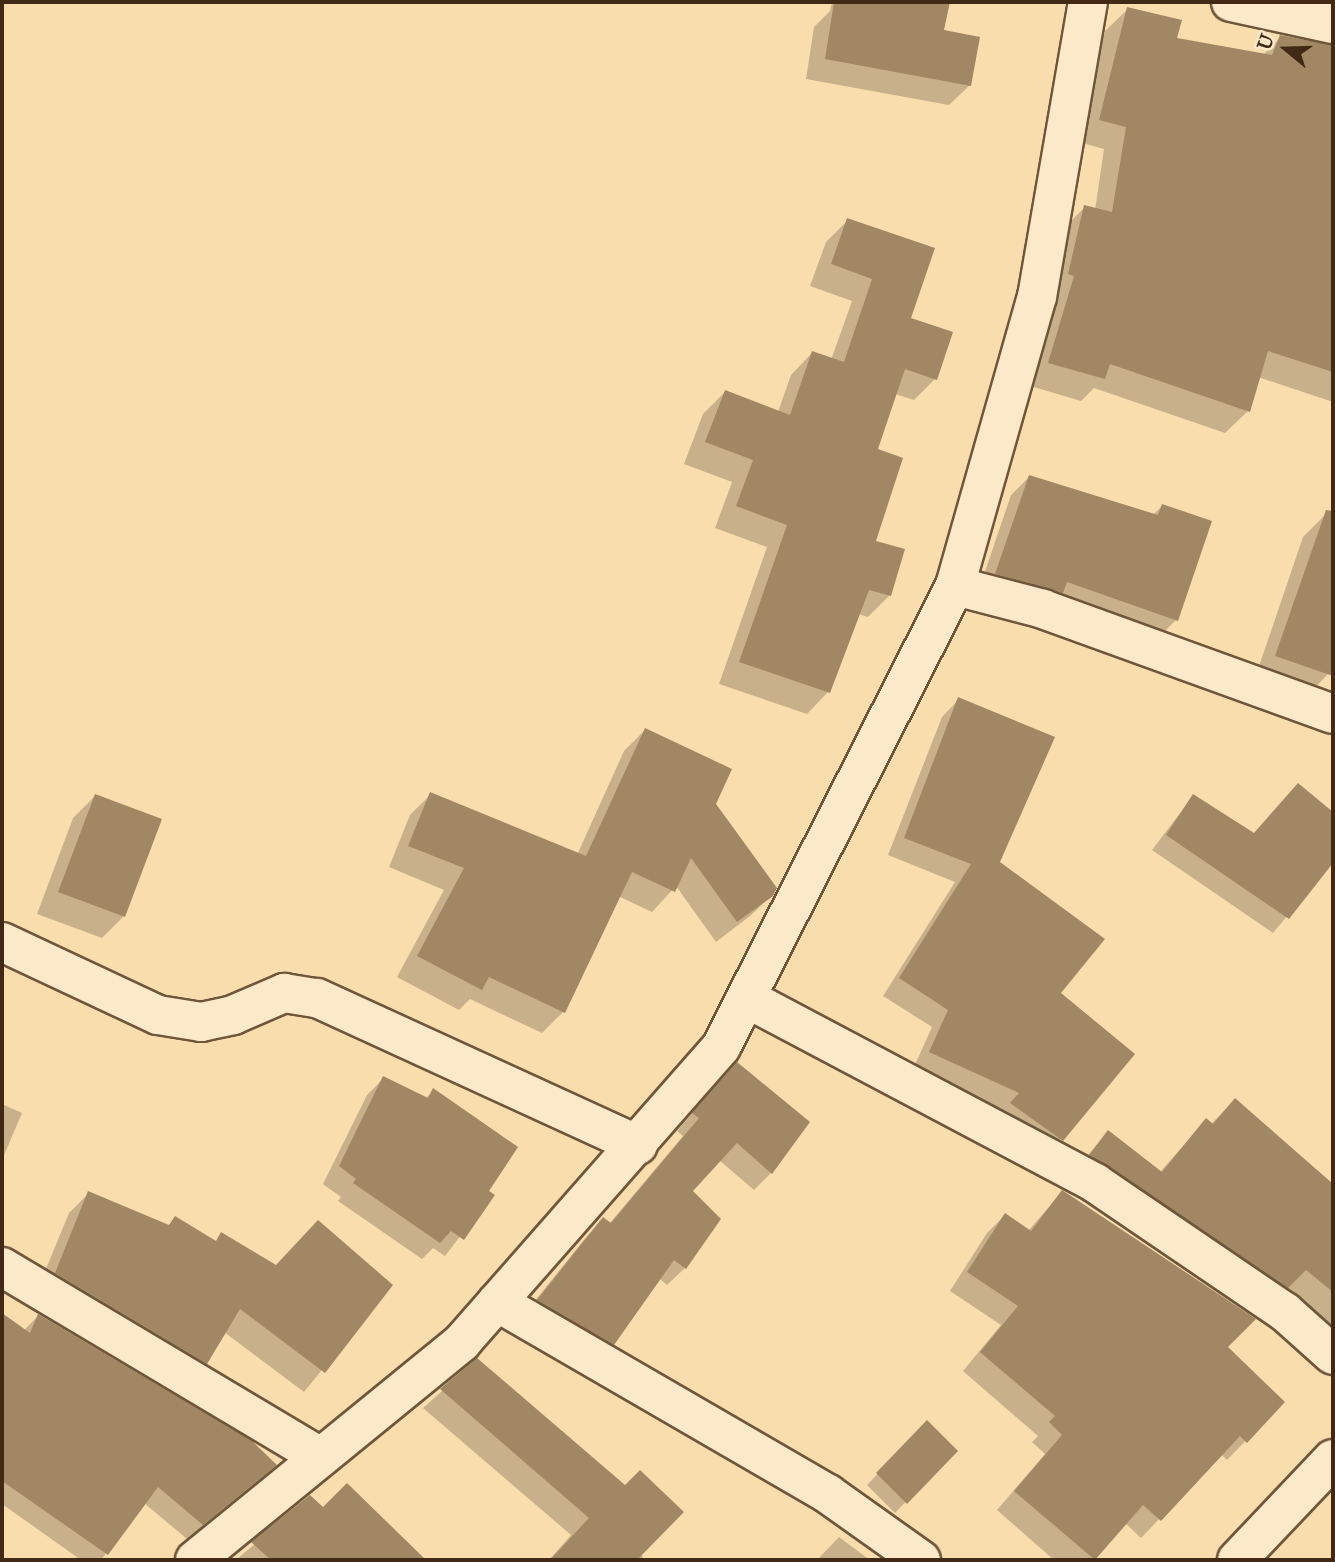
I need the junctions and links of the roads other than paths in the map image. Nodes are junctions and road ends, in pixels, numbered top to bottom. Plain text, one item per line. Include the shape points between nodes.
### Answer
1 (1088, 2) edge
2 (1231, 2) edge
3 (1333, 24) edge
4 (955, 586) junction
5 (1333, 714) edge
6 (2, 943) edge
7 (748, 999) junction
8 (638, 1145) junction
9 (2, 1267) edge
10 (497, 1302) junction
11 (1333, 1355) edge
12 (321, 1457) junction
13 (1333, 1458) edge
14 (195, 1560) edge
15 (921, 1560) edge
16 (1237, 1560) edge

1 - 4 street via 1037,297
2 - 3 street
4 - 5 street via 1043,610
4 - 7 street
6 - 8 street via 158,1015 201,1022 233,1015 284,993 317,998
7 - 8 street via 721,1047
7 - 11 street via 1095,1183 1285,1312
8 - 10 street
9 - 12 street
10 - 12 street via 462,1342
10 - 15 street via 828,1494
12 - 14 street
13 - 16 street

